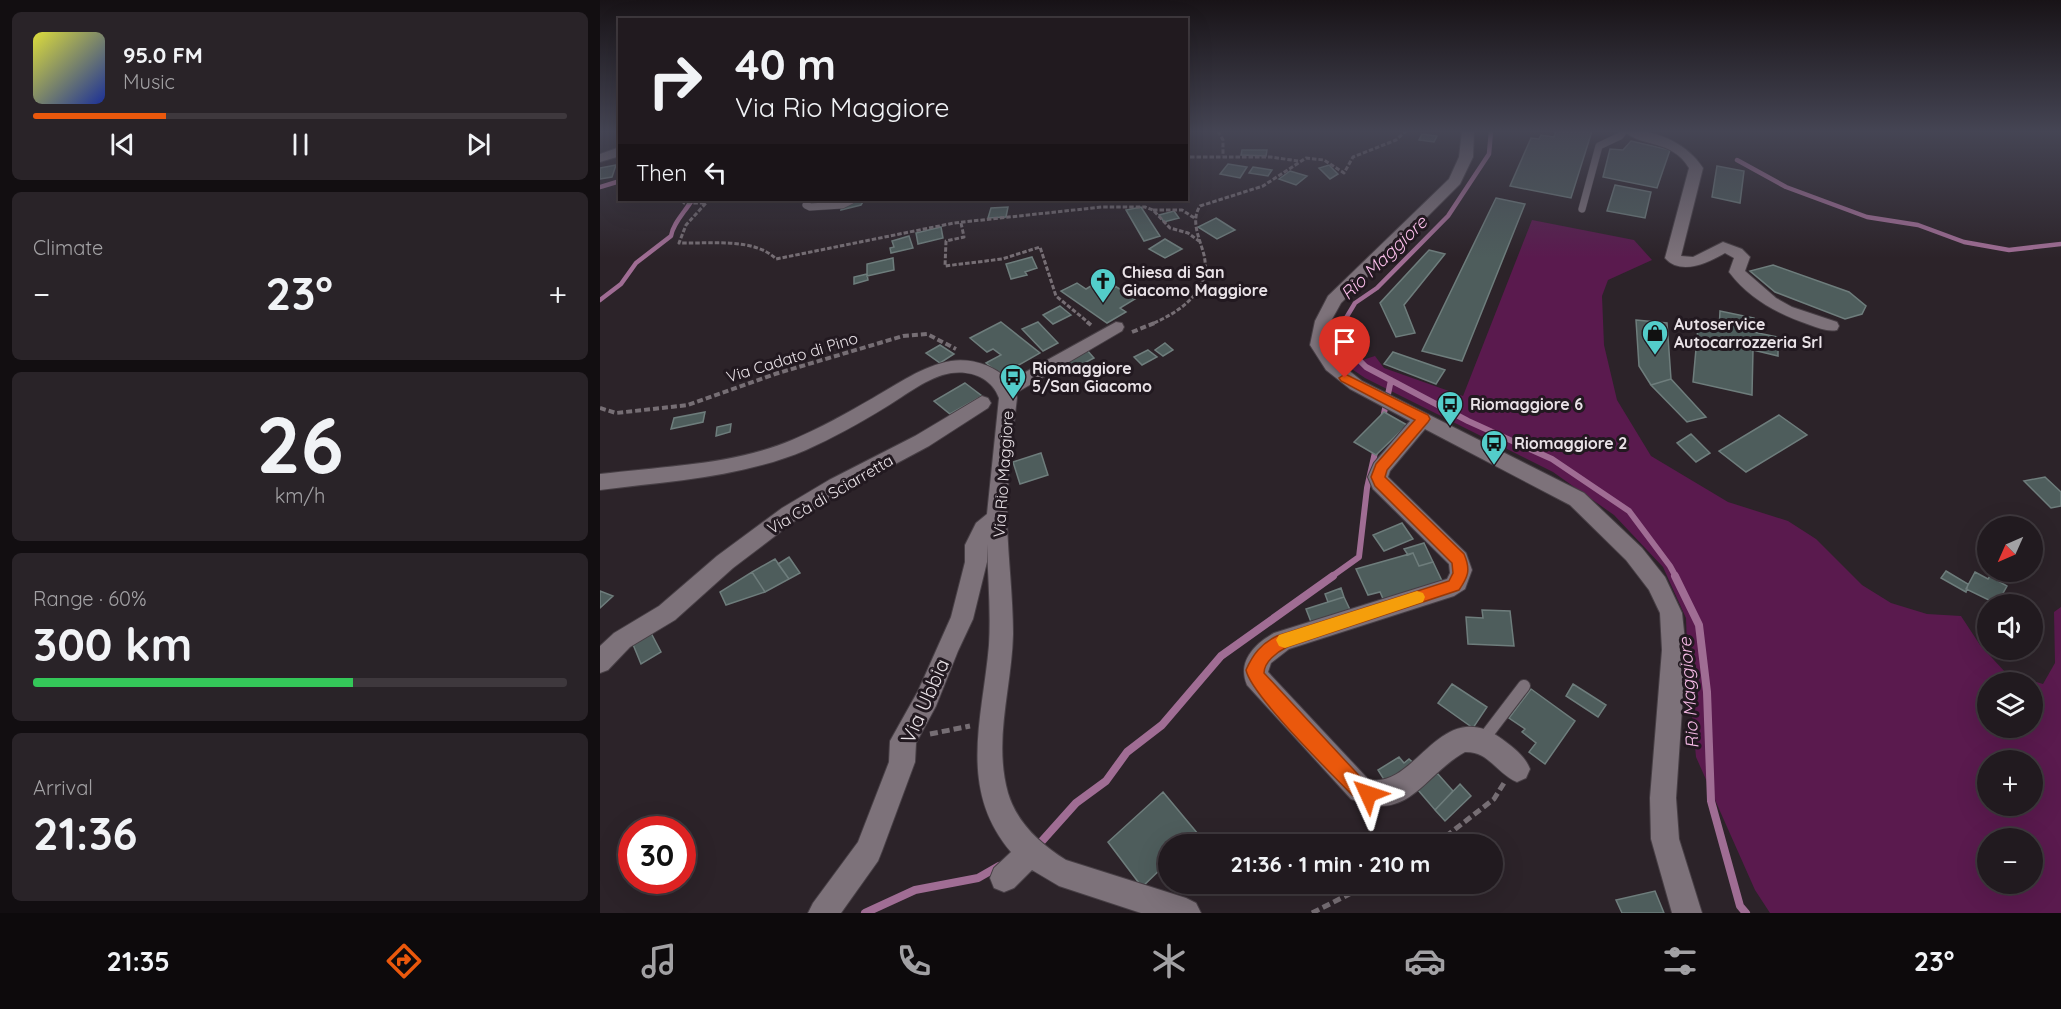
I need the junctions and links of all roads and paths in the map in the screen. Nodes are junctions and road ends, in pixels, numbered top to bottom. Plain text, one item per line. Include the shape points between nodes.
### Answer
1 (1283, 174) edge
2 (1458, 174) edge
3 (1592, 174) edge
4 (1695, 174) edge
5 (683, 201) edge
6 (808, 201) edge
7 (850, 201) edge
8 (1582, 209) dead end
9 (1153, 210) junction
10 (1196, 219) junction
11 (961, 222) junction
12 (1199, 241) junction
13 (1831, 326) dead end
14 (1104, 334) junction
15 (982, 371) junction
16 (1006, 390) junction
17 (982, 403) dead end
18 (600, 408) edge
19 (1423, 419) junction
20 (600, 482) edge
21 (997, 518) junction
22 (600, 662) edge
23 (1524, 686) dead end
24 (991, 722) junction
25 (903, 741) junction
26 (1482, 741) junction
27 (1514, 767) joint
28 (1449, 834) edge
29 (1029, 853) junction
30 (1004, 878) dead end
31 (1349, 894) edge
32 (823, 913) edge
33 (1186, 913) edge
34 (1311, 913) edge
35 (1687, 913) edge

1 - 10 path via 1269,184 1200,206
2 - 19 street via 1427,211 1334,300 1320,332 1323,355 1345,378
3 - 8 lane
4 - 13 street via 1672,258 1689,262 1723,247 1731,248 1742,257 1737,272 1770,302
5 - 11 path via 706,204 687,225 679,243 737,244 768,251 776,259
6 - 7 lane via 810,207
9 - 10 path via 1182,210
9 - 11 path via 1140,206 1102,207
9 - 12 path via 1167,226
10 - 12 path
11 - 14 path via 964,237 946,241 945,266 1002,259 1040,247 1056,296
12 - 14 path via 1205,273 1191,302 1134,332
14 - 16 street
15 - 16 street, Via Rio Maggiore
15 - 18 path, Via Cadato di Pino via 944,341 927,334 911,335 827,357 688,405 616,413
15 - 20 street via 962,366 939,371 845,422 768,457 738,465
16 - 21 street, Via Rio Maggiore
17 - 22 street, Via Cà di Sciarretta via 922,441 789,514 725,562 667,613 622,640
19 - 26 street via 1381,468 1378,477 1458,559 1462,566 1458,581 1454,586 1282,641 1271,647 1254,670 1282,707 1368,794 1380,795 1404,784 1460,741
19 - 35 street via 1577,499 1634,554 1657,584 1671,613 1674,650 1663,798 1665,839
21 - 24 street, Via Rio Maggiore via 1001,635
21 - 25 street, Via Ubbia via 980,535 962,619
23 - 26 lane
24 - 25 path
24 - 29 street, Via Rio Maggiore via 989,770 995,793 1010,830
25 - 32 street, Via Ubbia via 902,762 868,851
26 - 27 street
27 - 28 path via 1494,799
29 - 30 street
29 - 33 street, Via Rio Maggiore via 1059,872
31 - 34 path

